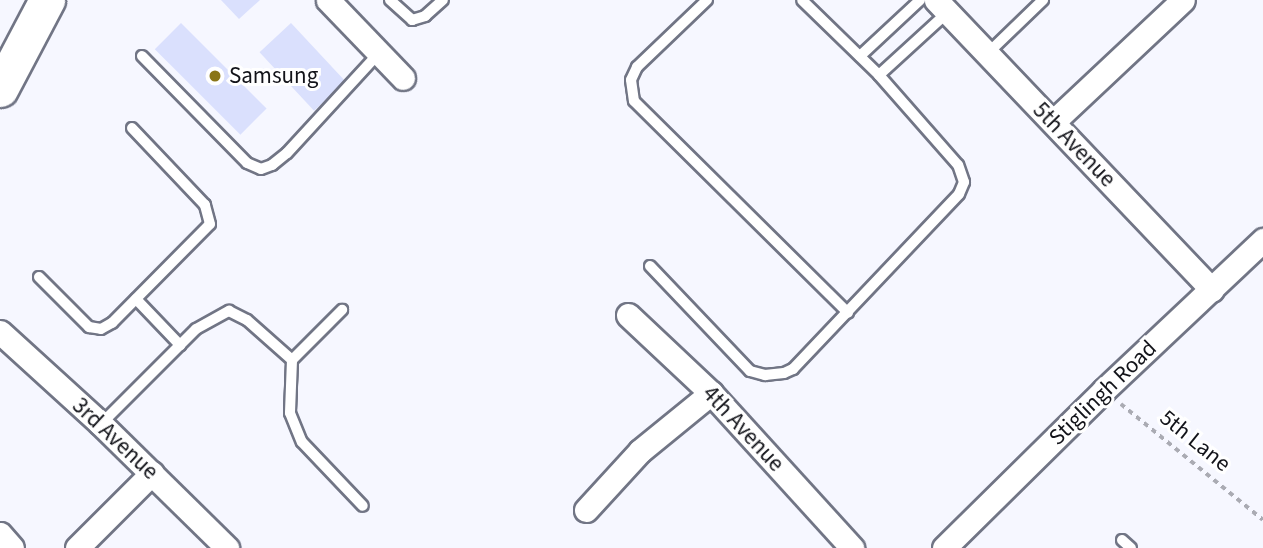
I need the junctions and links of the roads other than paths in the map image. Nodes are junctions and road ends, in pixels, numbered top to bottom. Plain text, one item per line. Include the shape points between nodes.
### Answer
1 (47, 0) edge
2 (328, 0) edge
3 (390, 0) edge
4 (443, 0) edge
5 (707, 0) edge
6 (802, 0) edge
7 (920, 0) edge
8 (1043, 0) edge
9 (1183, 0) edge
10 (942, 6) edge
11 (379, 53) junction
12 (987, 54) junction
13 (142, 56) dead end
14 (860, 56) junction
15 (879, 75) junction
16 (403, 78) dead end
17 (0, 89) edge
18 (1053, 122) junction
19 (132, 128) dead end
20 (1263, 240) edge
21 (650, 266) dead end
22 (39, 277) dead end
23 (1212, 290) junction
24 (136, 299) junction
25 (342, 310) dead end
26 (848, 313) junction
27 (628, 315) dead end
28 (0, 332) edge
29 (180, 345) junction
30 (292, 360) junction
31 (711, 393) junction
32 (101, 424) junction
33 (152, 473) junction
34 (363, 506) dead end
35 (586, 510) dead end
36 (0, 534) edge
37 (12, 548) edge
38 (77, 548) edge
39 (227, 548) edge
40 (852, 548) edge
41 (944, 548) edge

1 - 17 main road
2 - 11 street
3 - 4 lane via 412,20 425,16
5 - 26 lane via 638,67 631,80 634,101
6 - 14 lane
7 - 14 lane
8 - 12 lane
9 - 18 street
10 - 12 street, 5th Avenue
10 - 15 lane
11 - 13 lane via 286,153 261,169 247,163
11 - 16 street
12 - 18 street, 5th Avenue
14 - 15 lane
15 - 26 lane via 958,165 964,182 950,206
18 - 23 street, 5th Avenue
19 - 24 lane via 205,205 210,224
20 - 23 street, Stiglingh Road
21 - 26 lane via 750,371 758,374 793,369
22 - 24 lane via 89,327 101,329 112,323
23 - 41 street, Stiglingh Road
24 - 29 lane
25 - 30 lane
27 - 31 street, 4th Avenue
28 - 32 street, 3rd Avenue
29 - 30 lane via 205,322 229,312 247,320
29 - 32 lane
30 - 34 lane via 290,414 302,442
31 - 35 street via 640,451
31 - 40 street, 4th Avenue
32 - 33 street, 3rd Avenue
33 - 38 street
33 - 39 street, 3rd Avenue
36 - 37 street

